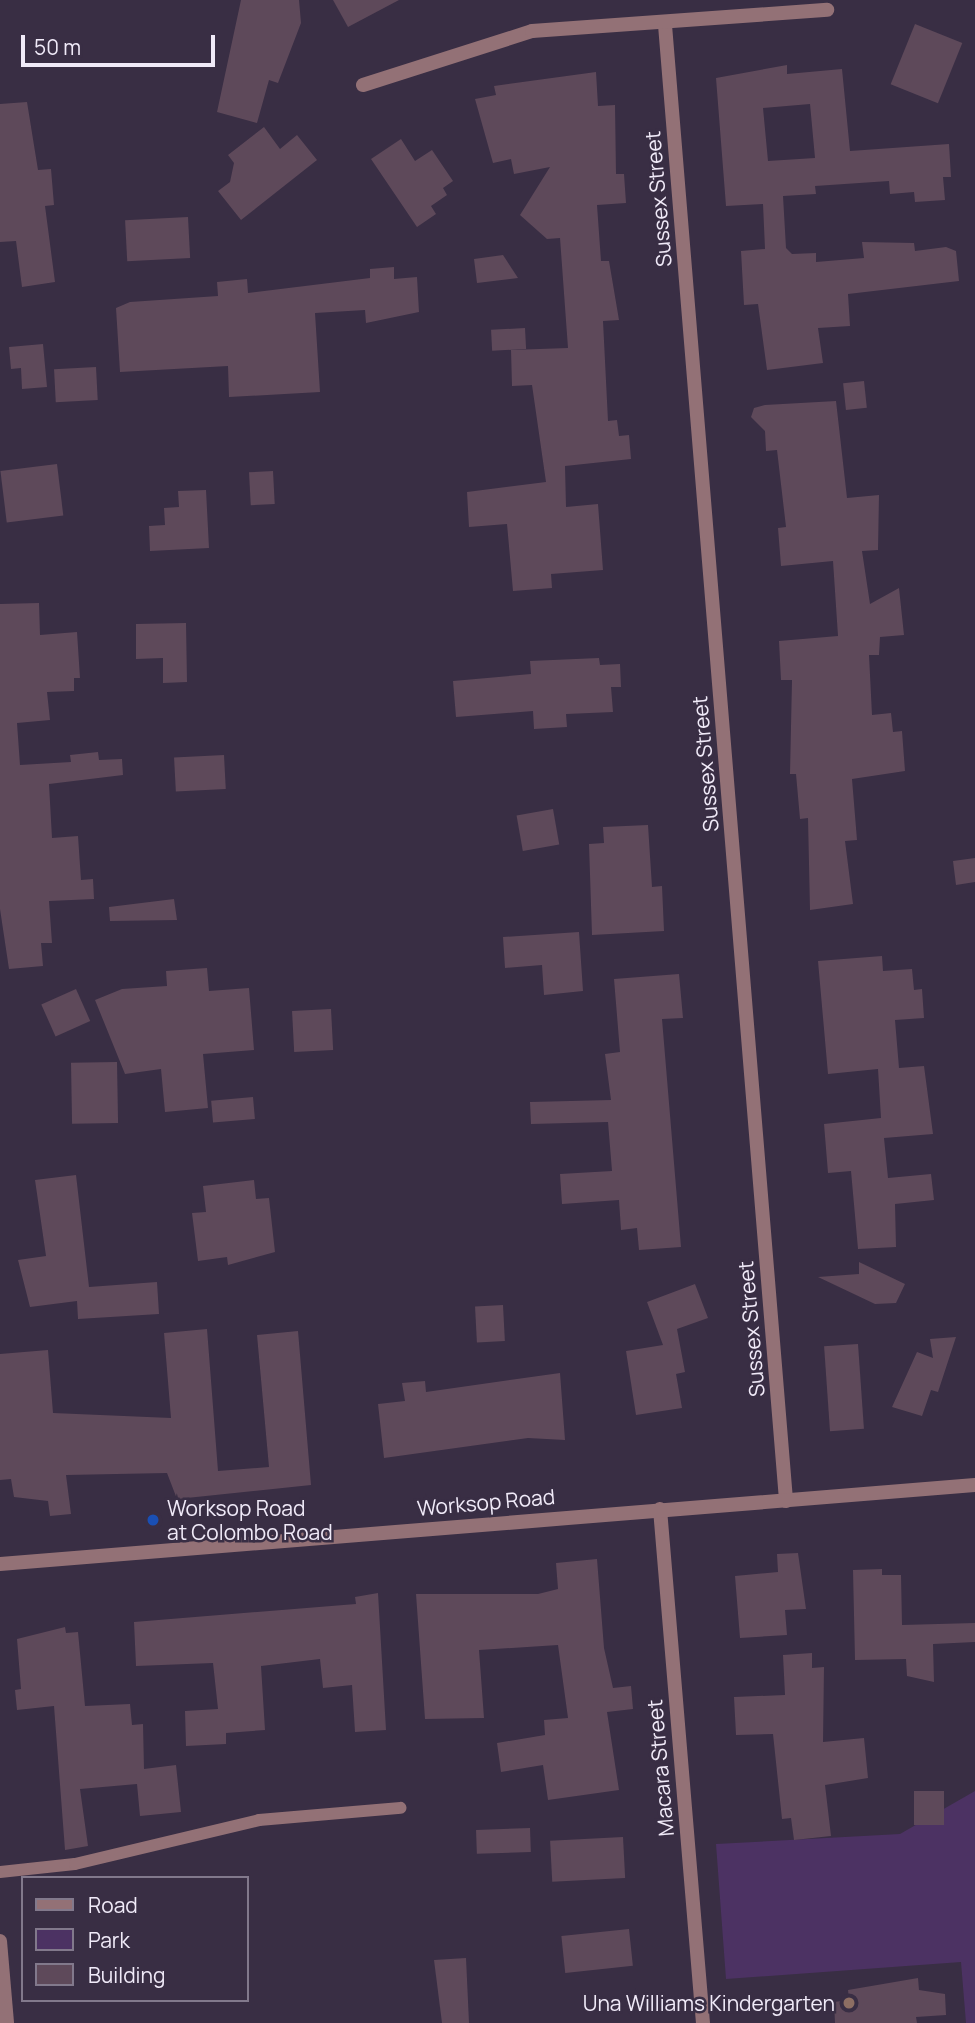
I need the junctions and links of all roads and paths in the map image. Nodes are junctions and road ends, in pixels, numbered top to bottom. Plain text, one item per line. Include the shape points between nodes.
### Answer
1 (827, 10) dead end
2 (665, 24) junction
3 (363, 85) dead end
4 (975, 1485) edge
5 (786, 1501) junction
6 (660, 1509) junction
7 (0, 1564) edge
8 (400, 1808) dead end
9 (0, 1872) edge
10 (0, 1941) edge
11 (7, 2023) edge
12 (703, 2023) edge

1 - 2 street
2 - 3 street via 531,31
2 - 5 street, Sussex Street
4 - 5 street, Worksop Road
5 - 6 street, Worksop Road
6 - 7 street, Worksop Road
6 - 12 street, Macara Street
8 - 9 lane via 258,1820 75,1864
10 - 11 street

